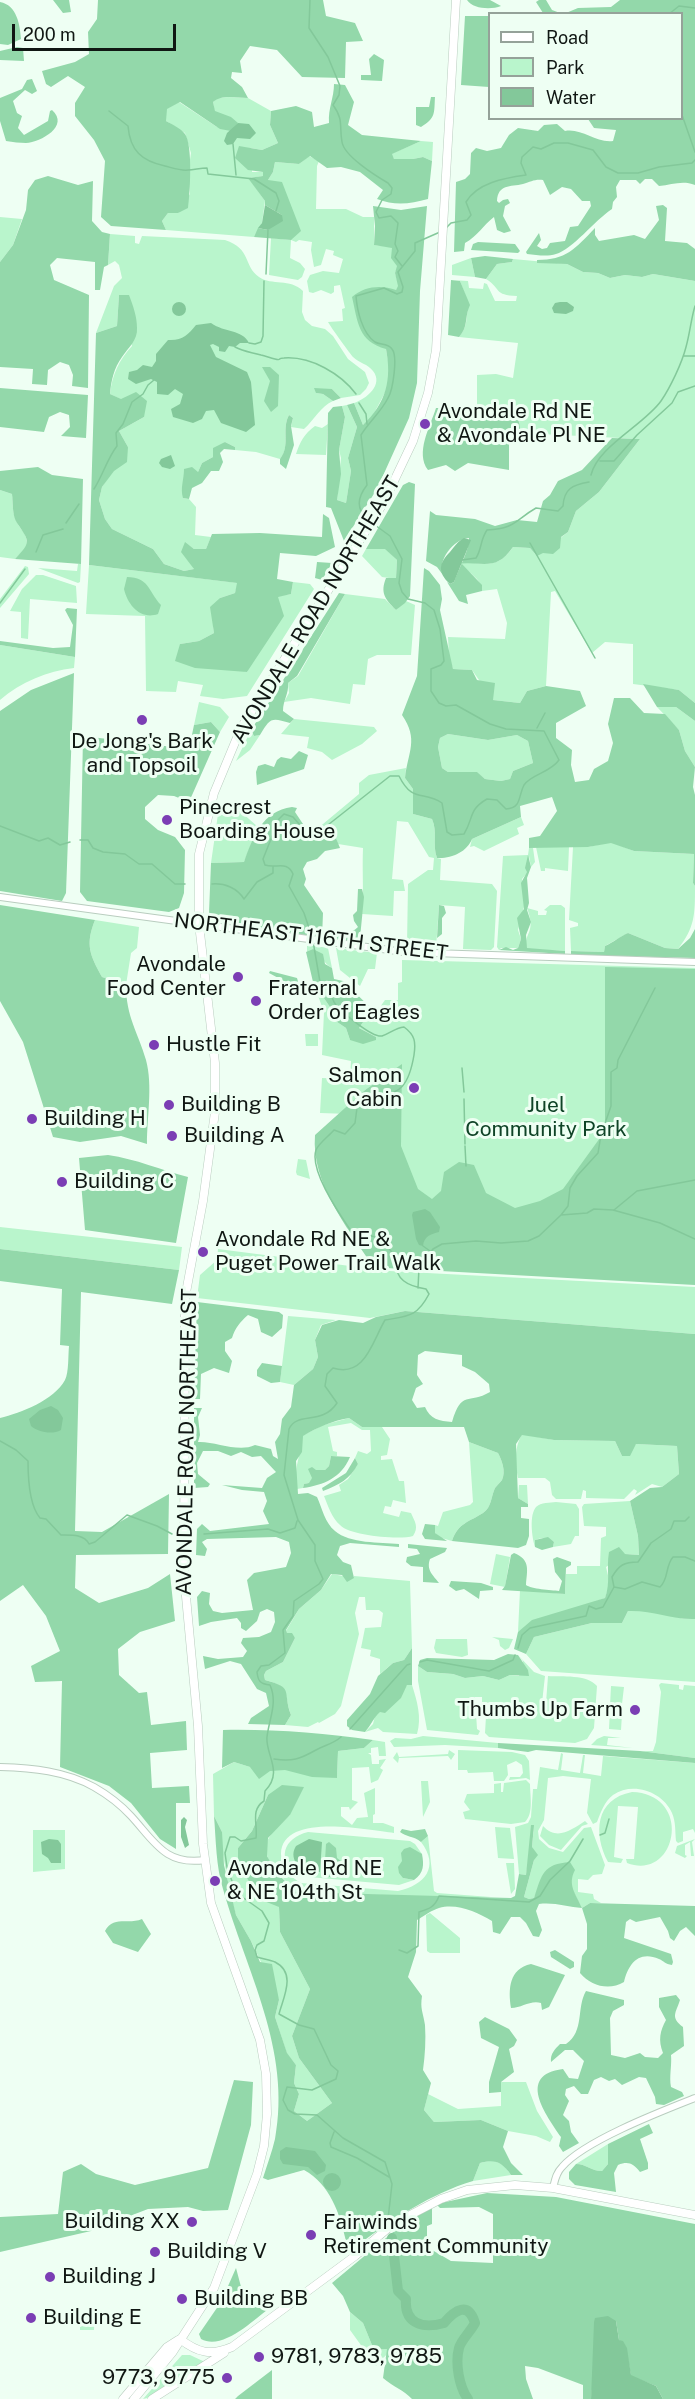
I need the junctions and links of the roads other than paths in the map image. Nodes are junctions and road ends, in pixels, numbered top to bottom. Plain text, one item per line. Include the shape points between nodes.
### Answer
1 (456, 0) edge
2 (0, 897) edge
3 (199, 924) junction
4 (695, 962) edge
5 (0, 1767) edge
6 (205, 1860) junction
7 (695, 2098) edge
8 (554, 2188) junction
9 (695, 2215) edge
10 (180, 2339) junction
11 (232, 2347) junction
12 (123, 2399) edge
13 (134, 2399) edge
14 (152, 2399) edge

1 - 3 main road, AVONDALE ROAD NORTHEAST via 438,331 428,393 408,453 379,510 262,693 228,754 199,854
2 - 3 street, NORTHEAST 116TH STREET
3 - 4 street, NORTHEAST 116TH STREET via 404,952
3 - 6 main road, AVONDALE ROAD NORTHEAST via 215,1063 215,1112 185,1298 184,1575
5 - 6 street via 51,1771 83,1782 120,1805 161,1850 183,1860
6 - 10 main road, AVONDALE ROAD NORTHEAST via 211,1903 262,2049 267,2114 259,2165 221,2273 202,2310
7 - 8 street via 644,2119 576,2155 557,2173
8 - 9 main road
8 - 11 main road via 482,2187 422,2207 393,2224
10 - 11 main road via 204,2353
10 - 12 main road, AVONDALE ROAD NORTHEAST via 167,2347
10 - 13 main road, AVONDALE ROAD NORTHEAST
11 - 14 main road

